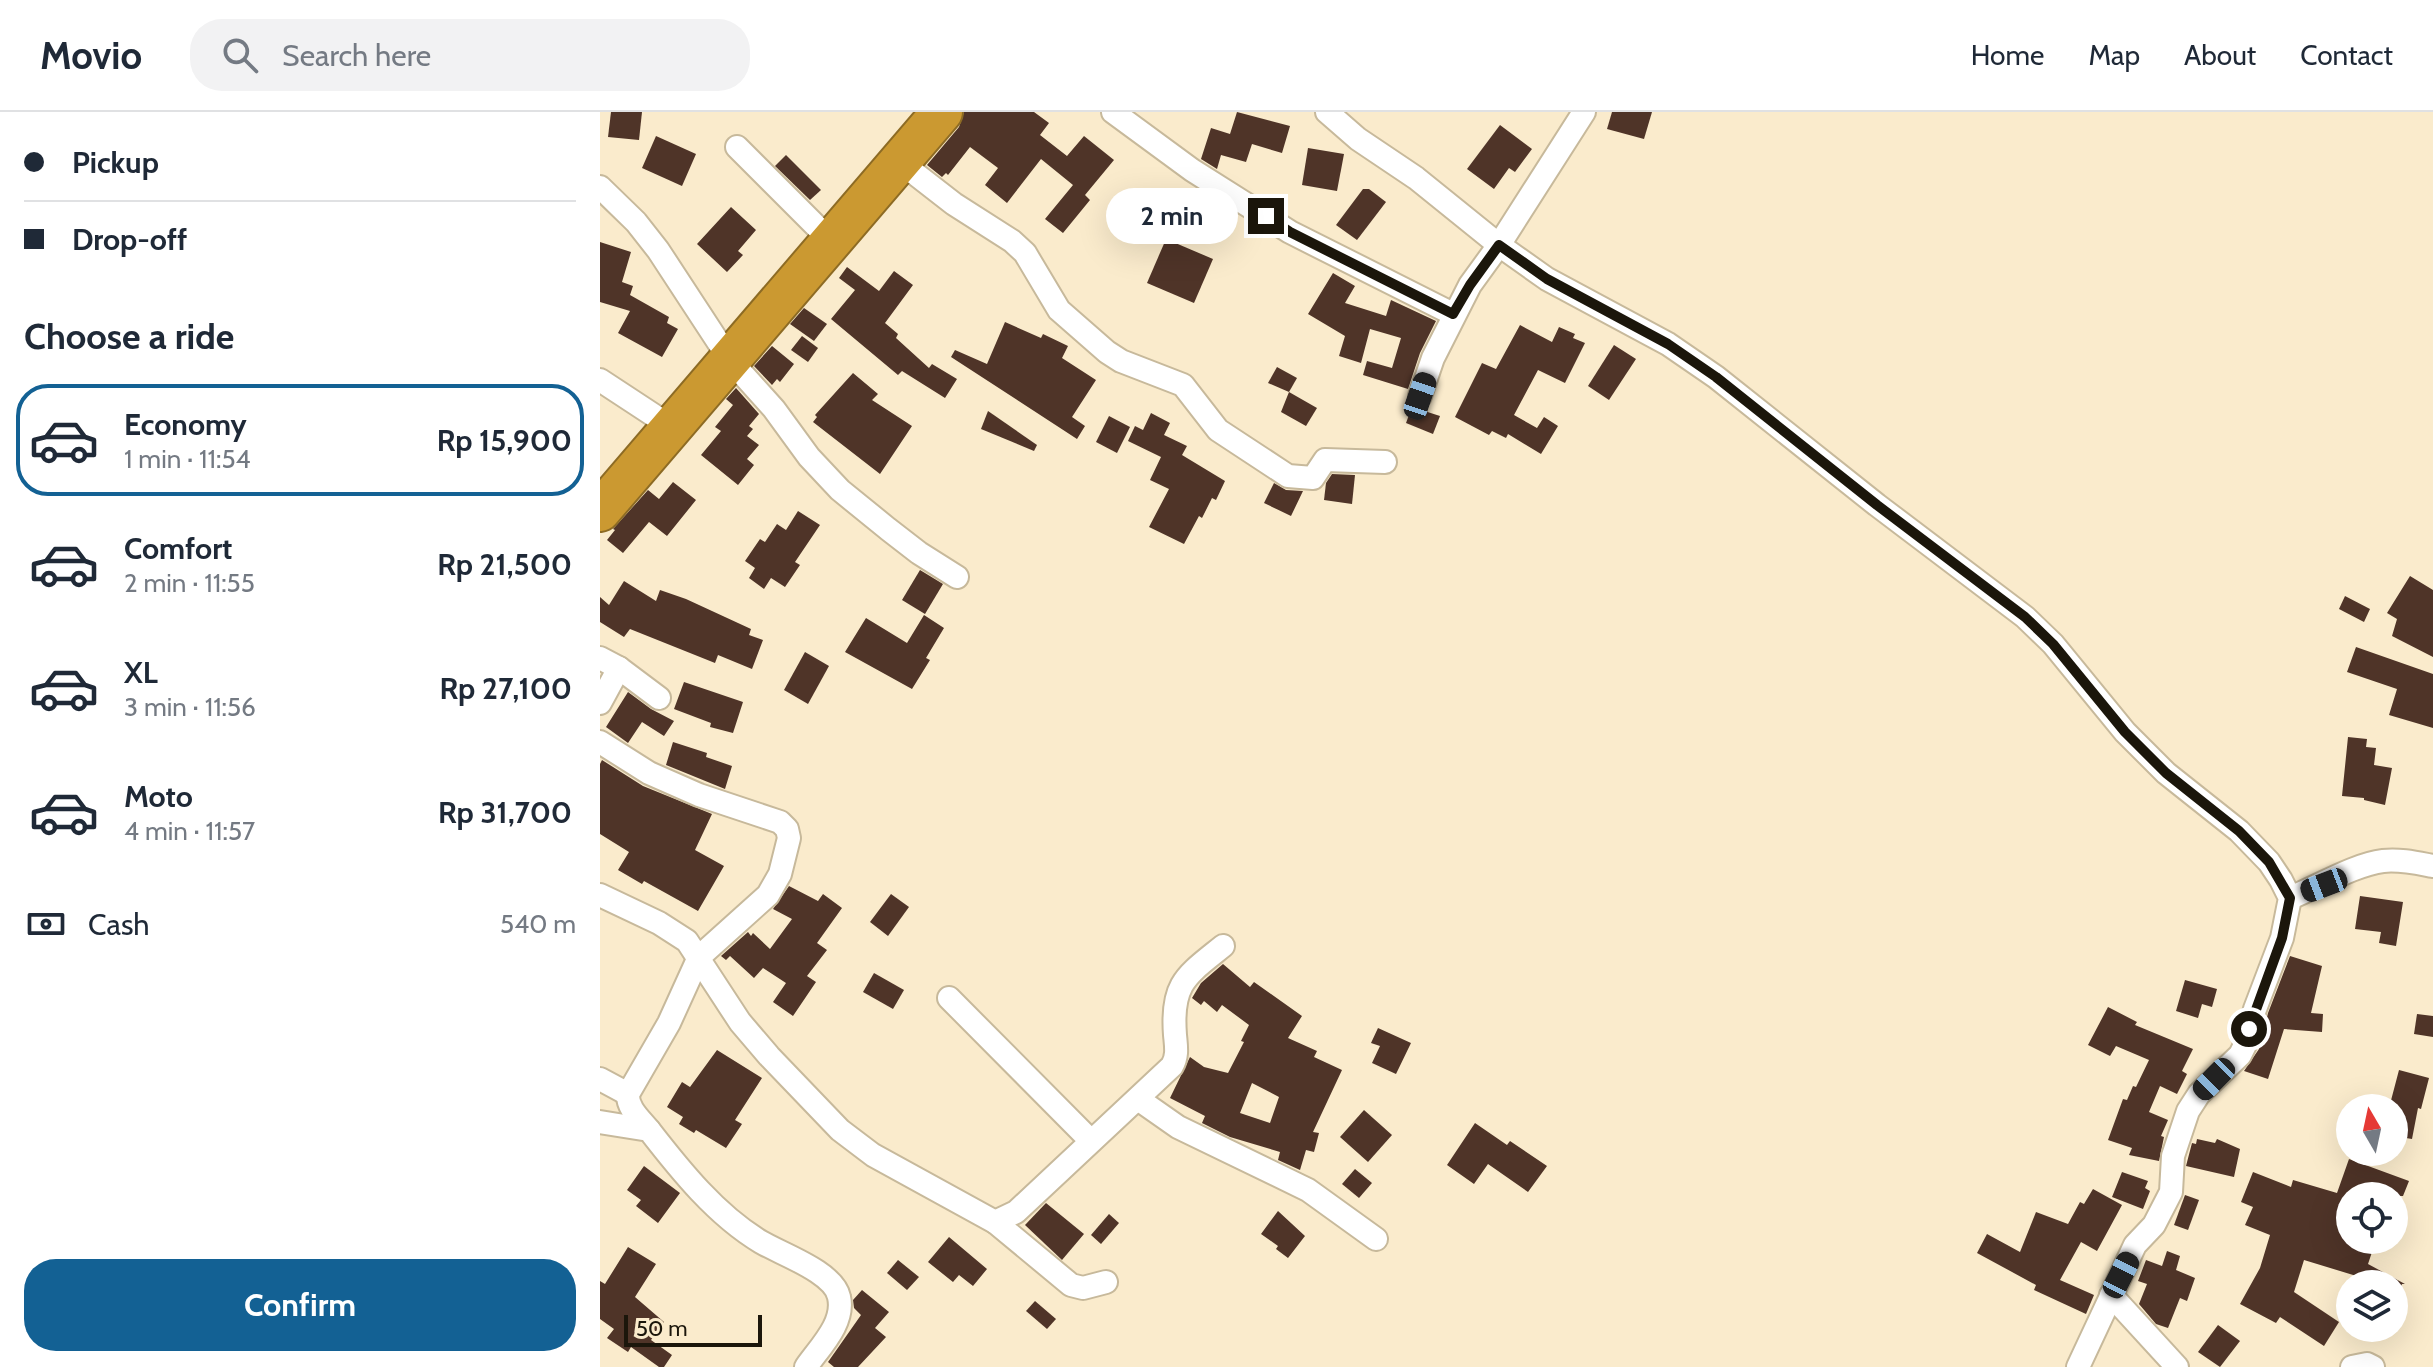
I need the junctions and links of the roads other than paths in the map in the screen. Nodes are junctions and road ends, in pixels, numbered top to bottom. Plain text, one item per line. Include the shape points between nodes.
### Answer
1 (942, 112) edge
2 (1113, 112) edge
3 (1327, 112) edge
4 (1584, 112) edge
5 (737, 147) dead end
6 (900, 162) junction
7 (600, 187) edge
8 (832, 242) junction
9 (1499, 245) junction
10 (1453, 314) junction
11 (730, 360) junction
12 (600, 380) edge
13 (1420, 396) dead end
14 (670, 426) junction
15 (1385, 462) dead end
16 (600, 511) edge
17 (957, 577) dead end
18 (610, 663) edge
19 (659, 698) dead end
20 (600, 703) edge
21 (600, 742) edge
22 (2433, 866) edge
23 (600, 895) edge
24 (2290, 898) junction
25 (1223, 946) dead end
26 (699, 957) junction
27 (949, 998) dead end
28 (600, 1079) edge
29 (628, 1094) junction
30 (1138, 1099) junction
31 (600, 1122) edge
32 (649, 1130) junction
33 (1091, 1141) junction
34 (995, 1222) junction
35 (1376, 1239) dead end
36 (1106, 1282) dead end
37 (2111, 1295) junction
38 (806, 1367) edge
39 (2078, 1367) edge
40 (2177, 1367) edge
41 (2352, 1367) edge
42 (2373, 1367) edge

1 - 6 highway
2 - 10 street via 1290,232
3 - 9 street
4 - 9 street
5 - 8 street
6 - 8 highway
6 - 15 street via 1012,241 1059,310 1107,352 1183,385 1218,430 1266,463 1300,479 1313,478 1325,460
7 - 11 street via 658,250
8 - 11 highway
9 - 10 street
9 - 24 street via 1547,279 1657,338 1716,377 2025,617 2125,732 2269,862
10 - 13 street
11 - 14 highway
11 - 17 street via 840,490
12 - 14 street
14 - 16 highway
18 - 19 street
18 - 20 street
21 - 26 street via 649,773 787,829 780,874 768,895
22 - 24 street via 2381,861
23 - 26 street via 677,934
24 - 37 street via 2246,1043 2188,1111 2173,1156 2171,1192 2154,1225 2135,1245
25 - 30 street via 1179,988 1174,1001 1175,1060
26 - 29 street
26 - 34 street via 740,1022 840,1130 873,1155
27 - 33 street
28 - 29 street
29 - 32 street via 632,1110
30 - 33 street
30 - 35 street via 1178,1127 1308,1190
31 - 32 street
32 - 38 street via 723,1212 758,1241 832,1284 839,1295 838,1320
33 - 34 street via 1016,1212
34 - 36 street via 1071,1285 1083,1288
37 - 39 street
37 - 40 street
41 - 42 street

